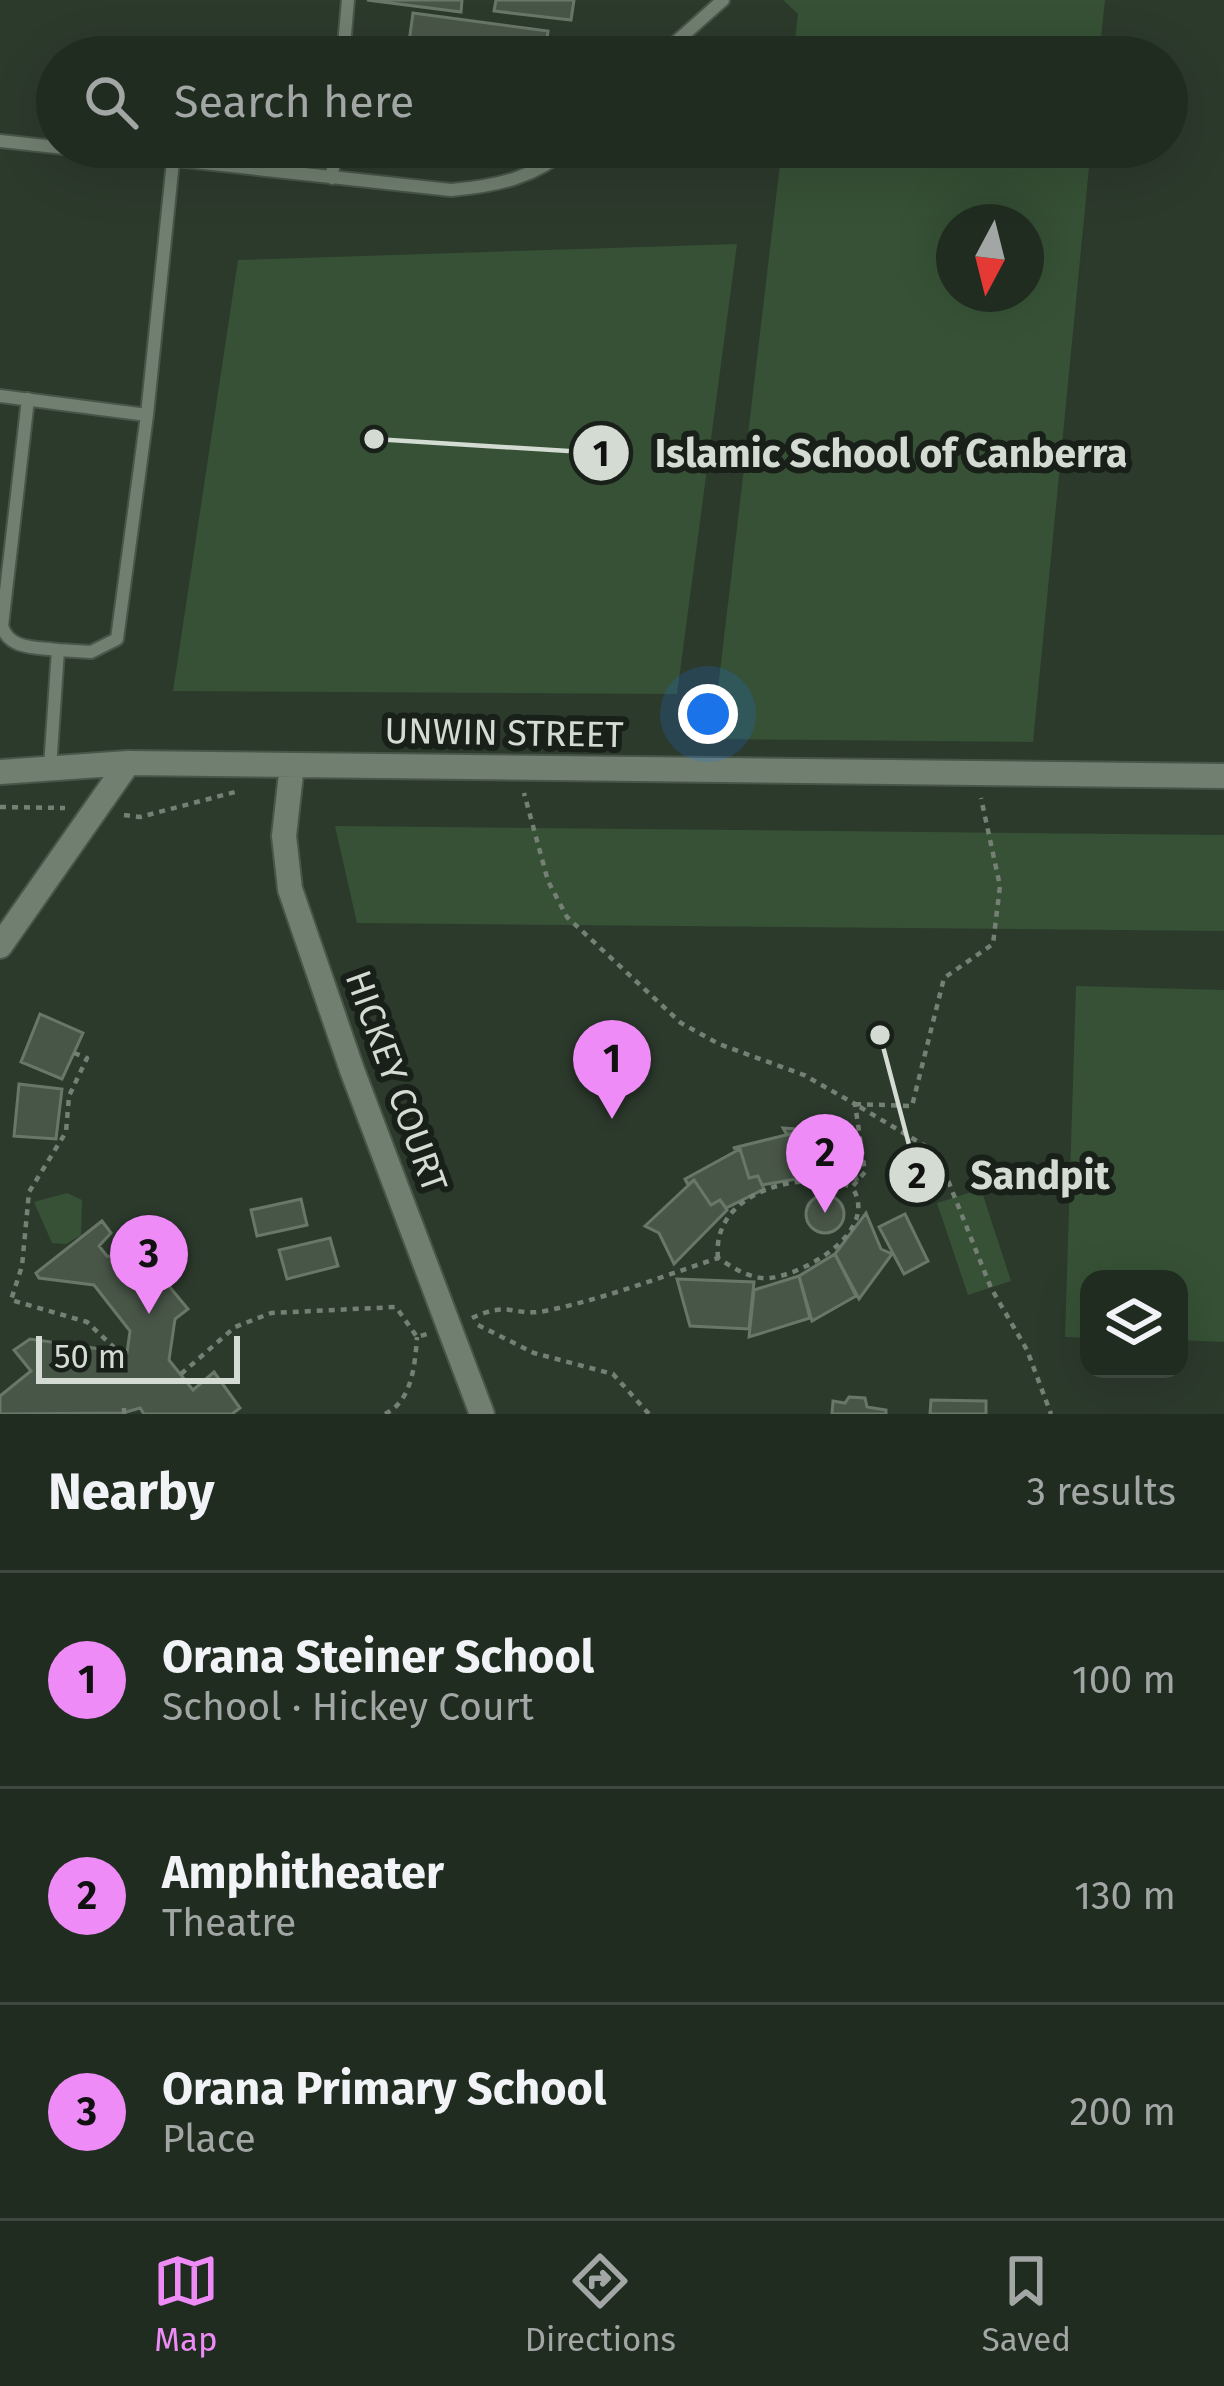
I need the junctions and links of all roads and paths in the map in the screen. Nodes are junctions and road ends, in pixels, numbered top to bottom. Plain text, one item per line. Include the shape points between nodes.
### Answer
1 (348, 0) edge
2 (723, 0) edge
3 (345, 36) edge
4 (683, 36) edge
5 (0, 141) edge
6 (36, 145) edge
7 (172, 168) edge
8 (238, 168) edge
9 (333, 168) edge
10 (544, 168) edge
11 (332, 178) junction
12 (0, 396) edge
13 (28, 400) junction
14 (147, 415) junction
15 (58, 650) junction
16 (128, 763) junction
17 (292, 765) junction
18 (50, 768) junction
19 (0, 772) edge
20 (1224, 776) edge
21 (245, 790) dead end
22 (524, 793) dead end
23 (981, 798) dead end
24 (0, 807) edge
25 (96, 811) junction
26 (0, 946) edge
27 (74, 1053) dead end
28 (855, 1104) junction
29 (851, 1187) junction
30 (718, 1258) junction
31 (438, 1330) dead end
32 (416, 1337) junction
33 (122, 1356) dead end
34 (181, 1374) dead end
35 (385, 1414) edge
36 (482, 1414) edge
37 (649, 1414) edge
38 (1051, 1414) edge

1 - 3 lane
2 - 4 lane
5 - 6 lane
7 - 14 lane
8 - 11 lane
9 - 11 lane
10 - 11 lane via 501,185 452,190
12 - 13 lane
13 - 14 lane
13 - 15 lane via 2,626 18,645
14 - 15 lane via 117,639 91,652
15 - 18 lane
16 - 17 street, UNWIN STREET
16 - 18 street, UNWIN STREET
16 - 25 street
17 - 20 street, UNWIN STREET
17 - 36 street, HICKEY COURT via 284,836 290,889
18 - 19 street, UNWIN STREET
21 - 25 path via 140,818
22 - 28 path via 548,881 567,917 681,1023
23 - 28 path via 1000,886 993,944 944,979 912,1106
24 - 25 path
25 - 26 street
27 - 33 path via 87,1058 69,1096 66,1132 29,1192 11,1300 87,1322
28 - 29 path via 865,1172
28 - 38 path via 937,1153
29 - 30 path via 799,1179 750,1198 721,1229
29 - 30 path via 858,1218 820,1258 769,1278
30 - 37 path via 539,1313 496,1306 467,1320 534,1353 613,1374
31 - 32 path
32 - 34 path via 396,1307 271,1313 235,1327
32 - 35 path via 414,1370 398,1408

